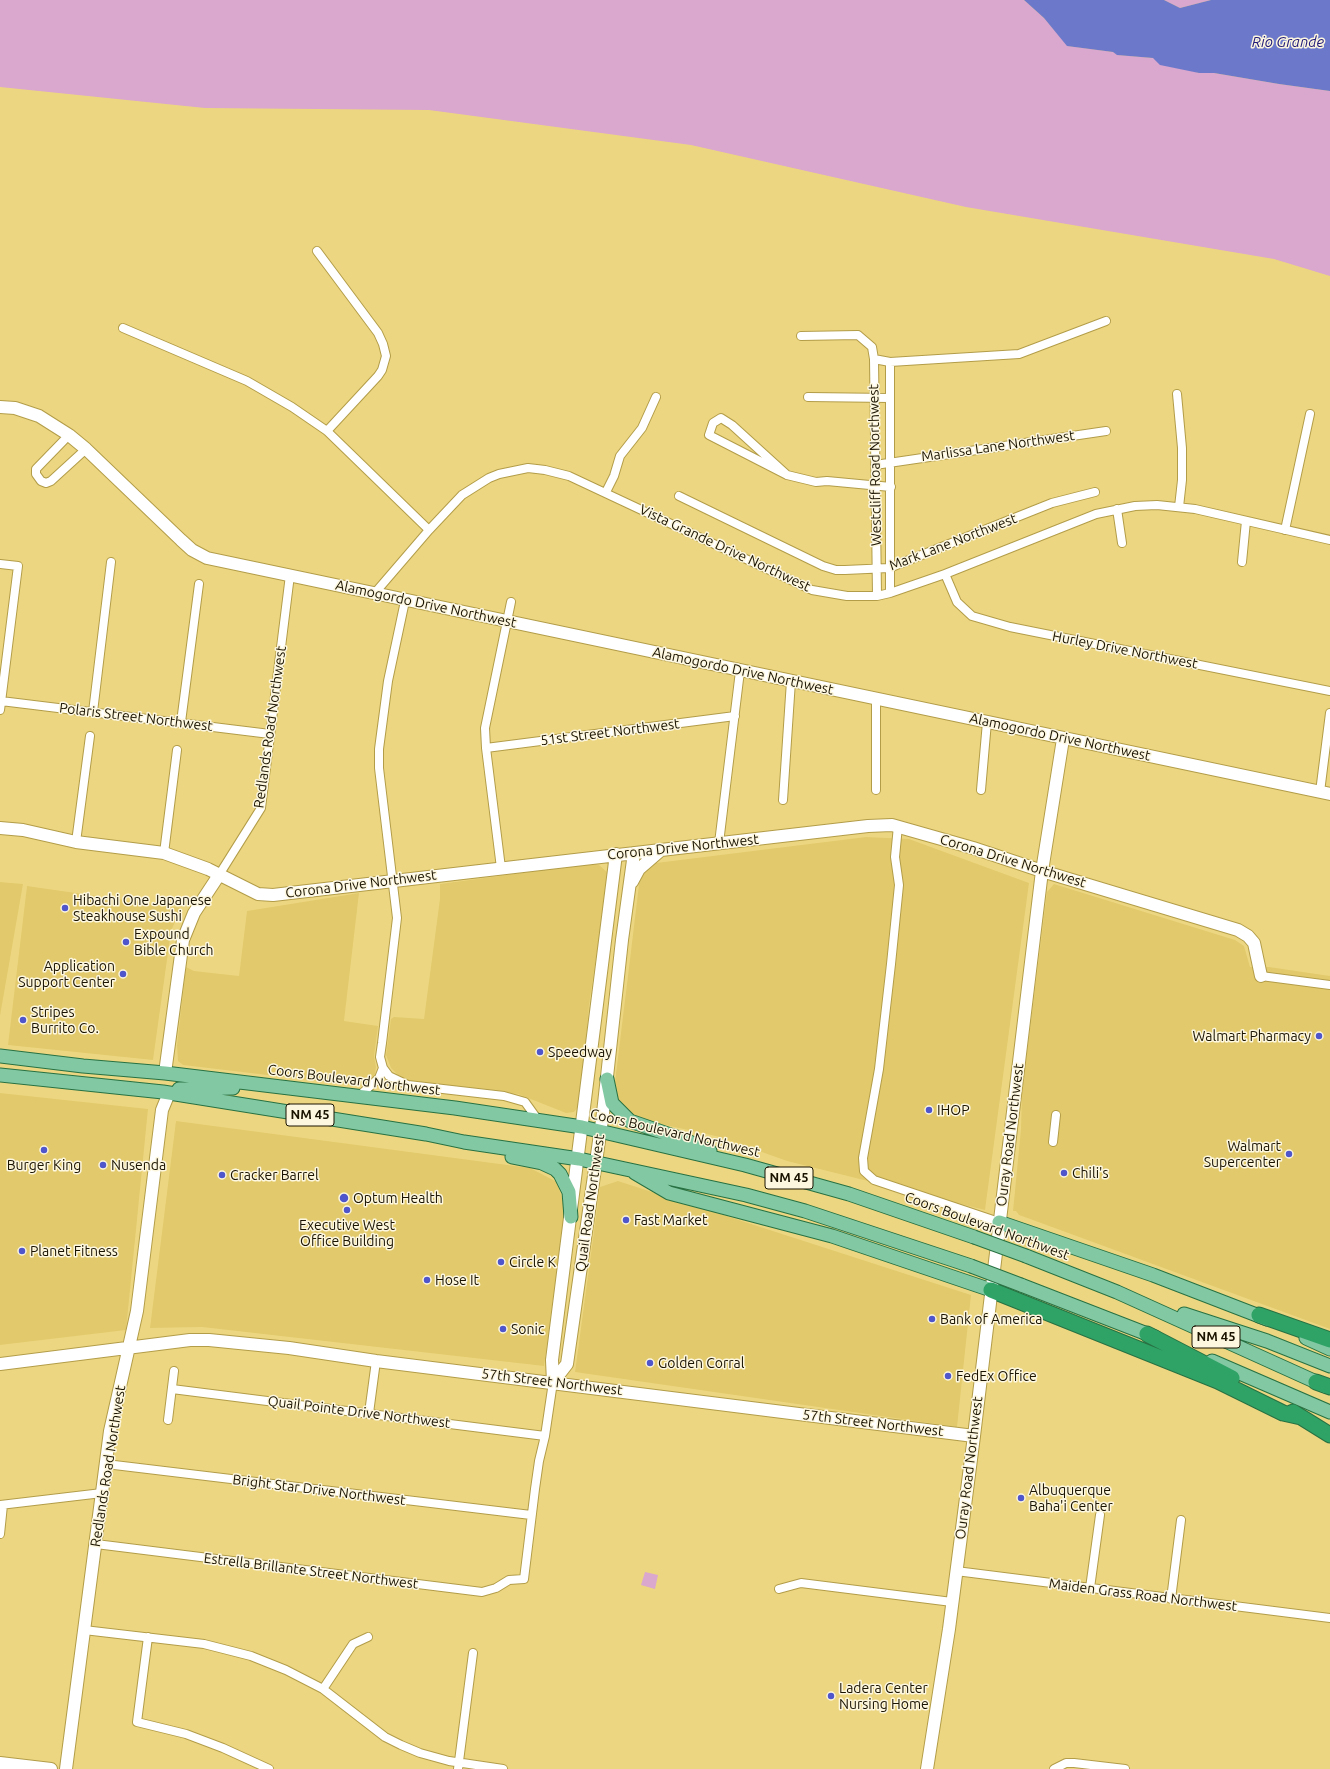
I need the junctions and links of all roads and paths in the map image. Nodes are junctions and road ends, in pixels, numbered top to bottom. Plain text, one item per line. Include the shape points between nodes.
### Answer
1 (316, 251) dead end
2 (1106, 320) dead end
3 (123, 328) dead end
4 (801, 336) dead end
5 (874, 359) junction
6 (890, 362) junction
7 (1178, 394) dead end
8 (656, 396) dead end
9 (808, 397) dead end
10 (875, 397) junction
11 (890, 398) junction
12 (0, 407) edge
13 (1310, 414) dead end
14 (1106, 431) dead end
15 (327, 432) junction
16 (69, 435) junction
17 (86, 449) junction
18 (891, 462) junction
19 (875, 465) junction
20 (787, 474) junction
21 (875, 487) junction
22 (890, 487) junction
23 (606, 492) junction
24 (1095, 492) dead end
25 (679, 496) dead end
26 (1179, 507) junction
27 (1116, 509) junction
28 (1246, 521) junction
29 (429, 530) junction
30 (1285, 530) junction
31 (1330, 540) edge
32 (1122, 543) dead end
33 (110, 562) dead end
34 (1242, 562) dead end
35 (0, 564) edge
36 (889, 568) junction
37 (877, 569) junction
38 (945, 574) junction
39 (290, 575) junction
40 (199, 584) dead end
41 (890, 593) junction
42 (374, 594) junction
43 (877, 596) junction
44 (405, 601) junction
45 (512, 602) dead end
46 (508, 622) junction
47 (4, 652) edge
48 (740, 671) junction
49 (791, 681) junction
50 (1330, 691) edge
51 (876, 699) junction
52 (1, 701) junction
53 (0, 710) edge
54 (92, 712) junction
55 (1330, 713) edge
56 (735, 716) junction
57 (181, 722) junction
58 (987, 722) junction
59 (270, 734) junction
60 (90, 736) dead end
61 (1063, 738) junction
62 (486, 748) junction
63 (178, 750) dead end
64 (876, 790) dead end
65 (981, 790) dead end
66 (1325, 793) edge
67 (783, 800) dead end
68 (898, 826) junction
69 (0, 828) edge
70 (76, 842) junction
71 (719, 843) junction
72 (662, 849) junction
73 (164, 853) junction
74 (634, 853) junction
75 (616, 854) junction
76 (501, 868) junction
77 (1042, 871) junction
78 (219, 875) junction
79 (393, 882) junction
80 (629, 886) junction
81 (607, 938) junction
82 (622, 940) junction
83 (1261, 976) joint
84 (1330, 985) edge
85 (0, 1056) edge
86 (382, 1068) junction
87 (165, 1073) junction
88 (0, 1074) edge
89 (607, 1079) junction
90 (250, 1083) junction
91 (86, 1084) junction
92 (169, 1093) junction
93 (358, 1097) junction
94 (1056, 1115) dead end
95 (538, 1120) junction
96 (582, 1127) junction
97 (601, 1131) junction
98 (464, 1142) junction
99 (1053, 1142) dead end
100 (579, 1159) junction
101 (596, 1162) junction
102 (745, 1165) junction
103 (627, 1168) junction
104 (571, 1217) junction
105 (999, 1222) junction
106 (991, 1290) junction
107 (1117, 1292) junction
108 (1259, 1315) junction
109 (1147, 1334) junction
110 (1330, 1340) edge
111 (130, 1348) junction
112 (1330, 1349) edge
113 (376, 1361) junction
114 (0, 1364) edge
115 (1330, 1366) edge
116 (174, 1371) dead end
117 (553, 1382) junction
118 (1316, 1382) joint
119 (1330, 1388) edge
120 (172, 1389) junction
121 (1330, 1412) edge
122 (369, 1413) junction
123 (1301, 1417) junction
124 (168, 1420) dead end
125 (1330, 1435) edge
126 (546, 1436) junction
127 (974, 1436) junction
128 (106, 1464) junction
129 (102, 1493) junction
130 (2, 1505) edge
131 (531, 1515) junction
132 (1100, 1515) dead end
133 (1181, 1520) dead end
134 (0, 1534) edge
135 (96, 1544) junction
136 (956, 1571) junction
137 (524, 1579) joint
138 (1090, 1588) junction
139 (779, 1589) dead end
140 (1171, 1599) junction
141 (952, 1602) junction
142 (1330, 1618) edge
143 (84, 1630) junction
144 (148, 1638) junction
145 (368, 1638) dead end
146 (473, 1653) dead end
147 (323, 1689) junction
148 (0, 1763) edge
149 (458, 1766) edge
150 (51, 1769) edge
151 (66, 1769) edge
152 (269, 1769) edge
153 (503, 1769) edge
154 (927, 1769) edge
155 (1054, 1769) edge
156 (1125, 1769) edge

1 - 15 street via 378,333 386,356 378,376
2 - 6 street via 1019,354
3 - 15 street via 247,381 292,407
4 - 5 street via 858,335 872,347
5 - 6 street
5 - 10 street, Westcliff Road Northwest
6 - 11 street, Westcliff Road Northwest
7 - 26 street via 1182,448
8 - 23 street via 642,428 620,456
9 - 10 street
10 - 11 street
10 - 19 street, Westcliff Road Northwest
11 - 18 street, Westcliff Road Northwest
12 - 16 street via 15,408 39,416
13 - 30 street
14 - 18 street, Marlissa Lane Northwest
15 - 29 street
16 - 17 street
16 - 17 street via 36,469 36,474 42,481 51,482
17 - 39 street, Alamogordo Drive Northwest via 192,550 207,558
18 - 19 street, Marlissa Lane Northwest
18 - 22 street, Westcliff Road Northwest
19 - 21 street, Westcliff Road Northwest
20 - 20 street via 709,435 713,422 721,418 732,425
20 - 21 street via 816,482
21 - 22 street
21 - 37 street, Westcliff Road Northwest
22 - 36 street, Westcliff Road Northwest
23 - 29 street, Vista Grande Drive Northwest via 557,472 528,468 512,471 489,478 470,489
23 - 43 street, Vista Grande Drive Northwest via 812,590 848,596
24 - 36 street, Mark Lane Northwest via 1052,503
25 - 37 street, Mark Lane Northwest via 822,566 836,570
26 - 27 street, Vista Grande Drive Northwest via 1157,505
26 - 28 street, Vista Grande Drive Northwest
27 - 32 street
27 - 38 street, Vista Grande Drive Northwest via 1096,514
28 - 30 street, Vista Grande Drive Northwest
28 - 34 street
29 - 42 street, Vista Grande Drive Northwest
30 - 31 street, Vista Grande Drive Northwest
33 - 54 street
35 - 47 street via 18,566
36 - 37 street, Mark Lane Northwest
36 - 41 street, Westcliff Road Northwest
37 - 43 street, Westcliff Road Northwest
38 - 41 street, Vista Grande Drive Northwest
38 - 50 street, Hurley Drive Northwest via 957,602 972,616 1010,627
39 - 42 street, Alamogordo Drive Northwest
39 - 59 street, Redlands Road Northwest
40 - 57 street
41 - 43 street, Vista Grande Drive Northwest
42 - 44 street, Alamogordo Drive Northwest
44 - 46 street, Alamogordo Drive Northwest
44 - 79 street via 388,682 379,749
45 - 46 street
46 - 48 street, Alamogordo Drive Northwest
46 - 62 street via 485,728
47 - 52 street
48 - 49 street, Alamogordo Drive Northwest
48 - 56 street
49 - 51 street, Alamogordo Drive Northwest
49 - 67 street
51 - 58 street, Alamogordo Drive Northwest
51 - 64 street
52 - 53 street
52 - 54 street, Polaris Street Northwest
54 - 57 street, Polaris Street Northwest
55 - 66 street
56 - 62 street, 51st Street Northwest
56 - 71 street
57 - 59 street, Polaris Street Northwest
58 - 61 street, Alamogordo Drive Northwest
58 - 65 street
59 - 78 street, Redlands Road Northwest via 261,808
60 - 70 street
61 - 66 street, Alamogordo Drive Northwest
61 - 77 street, Ouray Road Northwest
62 - 76 street
63 - 73 street
68 - 71 street, Corona Drive Northwest via 868,826
68 - 77 street, Corona Drive Northwest
68 - 105 street via 895,857 899,885 879,1070 863,1158 864,1171 874,1180
69 - 70 street, Corona Drive Northwest via 23,830
70 - 73 street, Corona Drive Northwest
71 - 72 street, Corona Drive Northwest
72 - 74 street, Corona Drive Northwest
72 - 80 street via 640,870
73 - 78 street, Corona Drive Northwest via 208,868
74 - 75 street, Corona Drive Northwest
74 - 80 street, Quail Road Northwest
75 - 76 street, Corona Drive Northwest
75 - 81 street, Quail Road Northwest
76 - 79 street, Corona Drive Northwest
77 - 83 street, Corona Drive Northwest via 1244,932 1257,948
77 - 105 street, Ouray Road Northwest
78 - 79 street, Corona Drive Northwest via 258,894 273,895
78 - 87 street, Redlands Road Northwest via 194,912 183,940
79 - 86 street via 397,918 381,1050
80 - 82 street, Quail Road Northwest
81 - 82 street
81 - 96 street, Quail Road Northwest
82 - 89 street, Quail Road Northwest
83 - 84 street, Corona Drive Northwest
85 - 87 main road, Coors Boulevard Northwest / NM 45
86 - 93 street via 379,1078
86 - 95 street via 389,1076 408,1085 504,1096 525,1102
87 - 90 main road, Coors Boulevard Northwest / NM 45
87 - 91 main road via 151,1084 105,1081
88 - 91 main road, NM 45
89 - 97 street, Quail Road Northwest
89 - 102 main road via 612,1103 630,1122 685,1140
90 - 92 main road via 232,1088 174,1090
90 - 93 main road, Coors Boulevard Northwest / NM 45
91 - 92 main road, NM 45
92 - 98 main road, NM 45
92 - 111 street, Redlands Road Northwest via 162,1110 137,1311
93 - 95 main road, Coors Boulevard Northwest / NM 45
94 - 99 street
95 - 96 main road, Coors Boulevard Northwest / NM 45
96 - 97 main road, Coors Boulevard Northwest / NM 45
96 - 100 street, Quail Road Northwest
97 - 101 street, Quail Road Northwest
97 - 102 main road, Coors Boulevard Northwest / NM 45
98 - 100 main road, NM 45
98 - 104 main road via 482,1152 542,1163 555,1169 565,1181 569,1192
100 - 101 main road, NM 45
100 - 104 street, Quail Road Northwest
101 - 103 main road, NM 45
101 - 117 street, Quail Road Northwest via 567,1364
102 - 107 main road, Coors Boulevard Northwest / NM 45, bridge via 849,1194 1026,1256
103 - 106 main road via 669,1193 832,1236
103 - 109 main road, NM 45, bridge via 746,1194 805,1211 971,1266
104 - 117 street, Quail Road Northwest via 552,1360
105 - 106 street, Ouray Road Northwest
105 - 108 main road
106 - 123 highway via 1218,1381 1283,1414
106 - 127 street, Ouray Road Northwest
107 - 115 main road
107 - 118 main road, Coors Boulevard Northwest / NM 45
108 - 110 highway
108 - 112 main road
109 - 121 main road, NM 45
109 - 123 highway via 1251,1387
111 - 113 street, 57th Street Northwest via 209,1340 289,1348
111 - 114 street, 57th Street Northwest
111 - 128 street, Redlands Road Northwest via 112,1424
113 - 117 street, 57th Street Northwest
113 - 122 street
116 - 120 street
117 - 126 street, Quail Road Northwest
117 - 127 street, 57th Street Northwest
118 - 119 highway
120 - 122 street, Quail Pointe Drive Northwest
120 - 124 street
122 - 126 street, Quail Pointe Drive Northwest
123 - 125 highway
126 - 131 street, Quail Road Northwest via 539,1461
127 - 136 street, Ouray Road Northwest
128 - 129 street, Redlands Road Northwest
128 - 131 street, Bright Star Drive Northwest
129 - 130 street
129 - 135 street, Redlands Road Northwest
130 - 134 street
131 - 137 street, Quail Road Northwest
132 - 138 street
133 - 140 street
135 - 137 street, Estrella Brillante Street Northwest via 482,1592 496,1588 509,1580
135 - 143 street, Redlands Road Northwest
136 - 138 street, Maiden Grass Road Northwest
136 - 141 street, Ouray Road Northwest
138 - 140 street, Maiden Grass Road Northwest
139 - 141 street via 801,1583
140 - 142 street, Maiden Grass Road Northwest
141 - 154 street, Ouray Road Northwest
143 - 144 street
143 - 151 street, Redlands Road Northwest
144 - 147 street via 204,1644 251,1656
144 - 152 street via 137,1722 186,1734
145 - 147 street via 353,1644
146 - 149 street
147 - 149 street via 385,1737
148 - 150 street
149 - 153 street
155 - 156 street via 1066,1763

